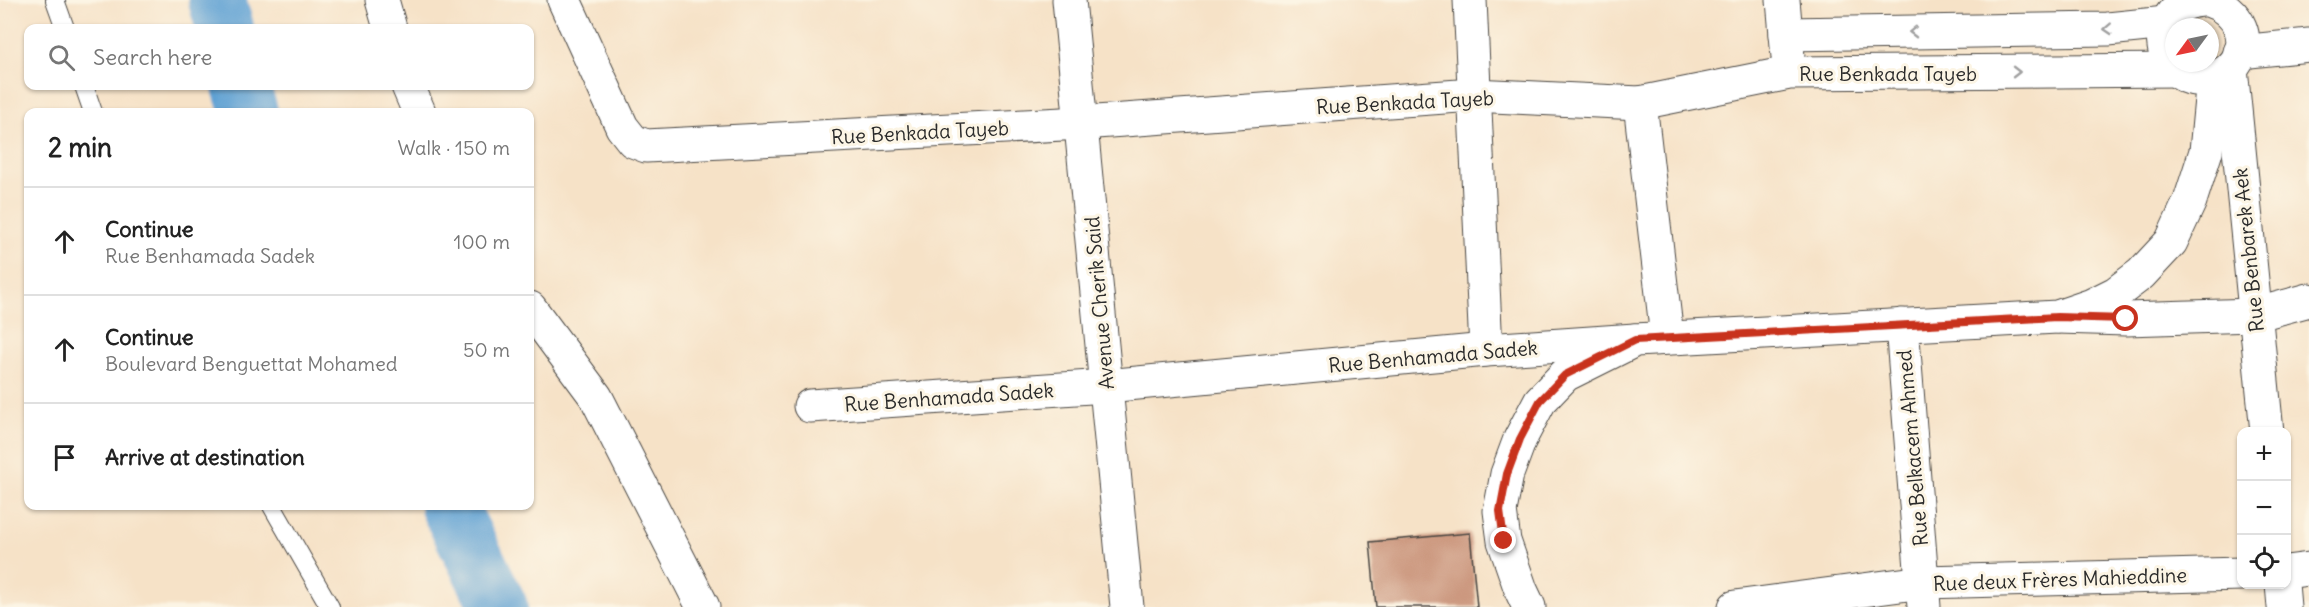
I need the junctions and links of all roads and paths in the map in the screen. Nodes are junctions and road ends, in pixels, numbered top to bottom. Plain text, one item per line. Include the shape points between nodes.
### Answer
1 (55, 0) edge
2 (381, 0) edge
3 (564, 0) edge
4 (1069, 0) edge
5 (1470, 0) edge
6 (1783, 0) edge
7 (2213, 1) edge
8 (2166, 11) edge
9 (2165, 19) edge
10 (64, 24) edge
11 (389, 24) edge
12 (1786, 34) junction
13 (2309, 45) edge
14 (2165, 51) edge
15 (2228, 66) junction
16 (2165, 70) edge
17 (2219, 70) edge
18 (2180, 72) edge
19 (2216, 72) edge
20 (1789, 73) junction
21 (85, 90) edge
22 (410, 90) edge
23 (1473, 95) junction
24 (1640, 103) junction
25 (92, 108) edge
26 (417, 108) edge
27 (1082, 123) junction
28 (2309, 300) edge
29 (534, 313) edge
30 (2254, 315) junction
31 (2057, 317) junction
32 (1902, 325) junction
33 (1667, 337) junction
34 (1635, 340) junction
35 (1486, 350) junction
36 (1106, 386) junction
37 (810, 406) dead end
38 (2266, 427) edge
39 (274, 510) edge
40 (2309, 569) edge
41 (2291, 571) edge
42 (2237, 574) edge
43 (2282, 589) edge
44 (1923, 595) edge
45 (330, 607) edge
46 (703, 607) edge
47 (1127, 607) edge
48 (1529, 607) edge
49 (1735, 607) edge
50 (2284, 607) edge

1 - 10 lane
2 - 11 street
3 - 27 street, Rue Benkada Tayeb via 622,127 633,141 646,146
4 - 27 street, Avenue Cherik Said
5 - 23 street
6 - 12 street
7 - 8 street via 2183,4 2173,12
7 - 15 street via 2229,10 2241,29
8 -> 12 street via 2108,29
9 - 14 street
12 - 20 street
13 - 15 street
15 - 17 street
15 - 30 street, Rue Benbarek Aek
15 - 31 street, Rue Benhamada Sadek via 2190,201 2171,242 2141,274 2116,293
20 -> 16 street, Rue Benkada Tayeb
18 - 19 street via 2201,79
20 - 24 street, Rue Benkada Tayeb
21 - 25 lane
22 - 26 street
23 - 24 street, Rue Benkada Tayeb
23 - 27 street, Rue Benkada Tayeb
23 - 35 street
24 - 33 street
27 - 36 street, Avenue Cherik Said
28 - 30 street, Rue Benhamada Sadek
29 - 46 street via 596,397
30 - 31 street, Rue Benhamada Sadek
30 - 38 street, Rue Benbarek Aek
31 - 32 street, Rue Benhamada Sadek
32 - 33 street, Rue Benhamada Sadek
32 - 44 street, Rue Belkacem Ahmed
33 - 34 street, Rue Benhamada Sadek
34 - 35 street, Rue Benhamada Sadek
34 - 48 street via 1565,375 1540,401 1520,439 1500,511 1504,541
35 - 36 street, Rue Benhamada Sadek
36 - 37 street, Rue Benhamada Sadek
36 - 47 street, Avenue Cherik Said
39 - 45 lane
40 - 41 street
42 - 44 street, Rue deux Frères Mahieddine
43 - 50 street
44 - 49 street, Rue deux Frères Mahieddine

